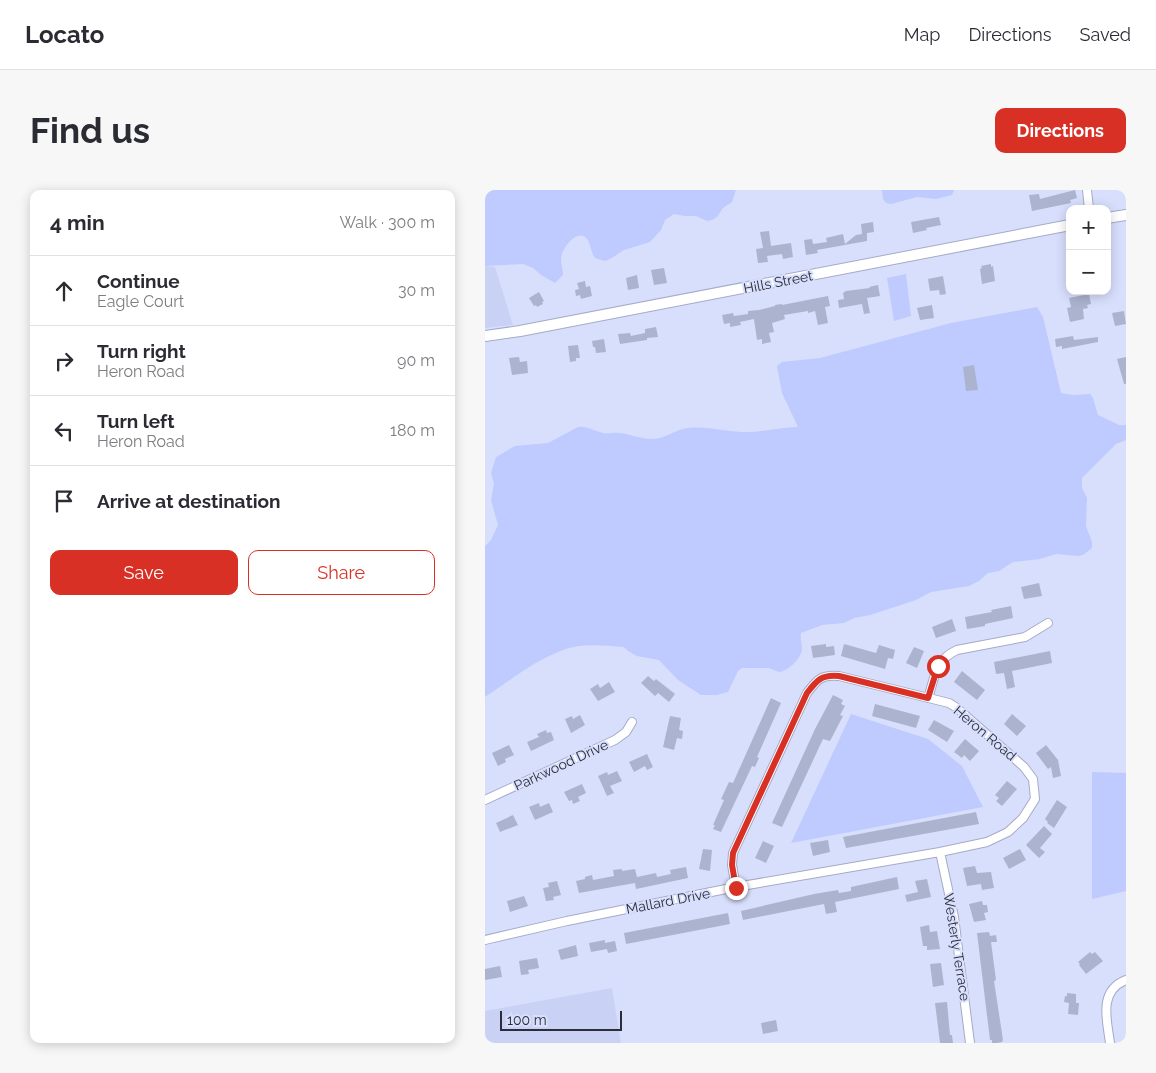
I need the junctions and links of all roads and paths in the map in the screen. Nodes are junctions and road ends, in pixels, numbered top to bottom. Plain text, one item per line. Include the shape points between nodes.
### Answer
1 (1087, 190) edge
2 (1089, 205) edge
3 (1126, 215) edge
4 (1111, 217) edge
5 (1066, 226) edge
6 (485, 336) edge
7 (1048, 623) dead end
8 (928, 698) junction
9 (632, 722) dead end
10 (485, 800) edge
11 (940, 852) junction
12 (736, 888) junction
13 (485, 940) edge
14 (1126, 980) edge
15 (971, 1043) edge
16 (1110, 1043) edge

1 - 2 street
3 - 4 street
5 - 6 street, Hills Street
7 - 8 street via 1025,636 947,655 939,663
8 - 11 street, Heron Road via 957,708 1024,767 1033,779 1035,789 1032,804 1008,832 987,842
8 - 12 street, Heron Road via 839,676 827,675 817,680 807,693 733,853
9 - 10 street, Parkwood Drive via 626,732 615,740
11 - 12 street, Mallard Drive
11 - 15 street, Westerly Terrace via 954,917
12 - 13 street, Mallard Drive via 567,920
14 - 16 street via 1113,989 1107,999 1105,1016

